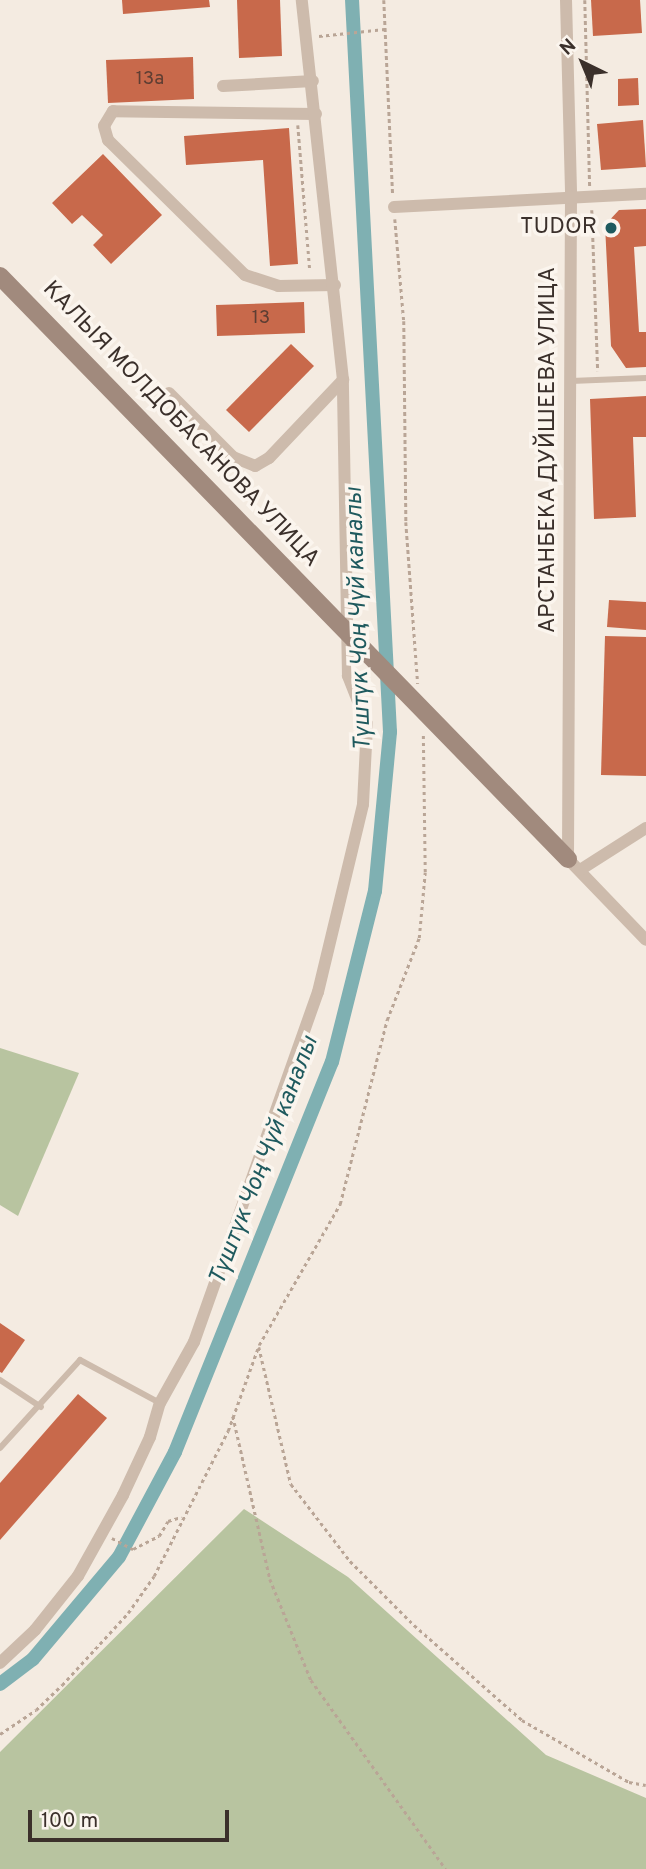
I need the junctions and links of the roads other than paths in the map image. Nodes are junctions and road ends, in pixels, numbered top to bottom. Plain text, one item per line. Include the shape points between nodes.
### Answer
1 (303, 0) edge
2 (566, 0) edge
3 (313, 81) junction
4 (223, 86) dead end
5 (316, 114) junction
6 (646, 194) edge
7 (571, 196) junction
8 (394, 206) dead end
9 (0, 276) edge
10 (335, 285) junction
11 (646, 378) edge
12 (342, 380) junction
13 (570, 381) junction
14 (169, 393) dead end
15 (348, 632) junction
16 (646, 828) edge
17 (574, 865) junction
18 (646, 940) edge
19 (0, 1380) edge
20 (160, 1403) junction
21 (41, 1407) junction
22 (0, 1448) edge
23 (0, 1663) edge

1 - 3 street
2 - 7 street, АРСТАНБЕКА ДУЙШЕЕВА УЛИЦА
3 - 4 street
3 - 5 street
5 - 10 street
5 - 10 street via 113,111 104,126 108,140 245,275 278,286
6 - 7 street
7 - 8 street
7 - 13 street, АРСТАНБЕКА ДУЙШЕЕВА УЛИЦА
9 - 15 street, КАЛЫЯ МОЛДОБАСАНОВА УЛИЦА
10 - 12 street
11 - 13 lane
12 - 14 street via 269,458 255,466 233,457
12 - 15 street
13 - 17 street, АРСТАНБЕКА ДУЙШЕЕВА УЛИЦА
15 - 17 street, КАЛЫЯ МОЛДОБАСАНОВА УЛИЦА
15 - 20 street via 348,676 367,724 363,804 349,867 295,1062 194,1342
16 - 17 street
17 - 18 street, КАЛЫЯ МОЛДОБАСАНОВА УЛИЦА
19 - 21 lane
20 - 21 lane via 80,1360
20 - 23 street via 123,1495 78,1576 35,1630
21 - 22 lane

